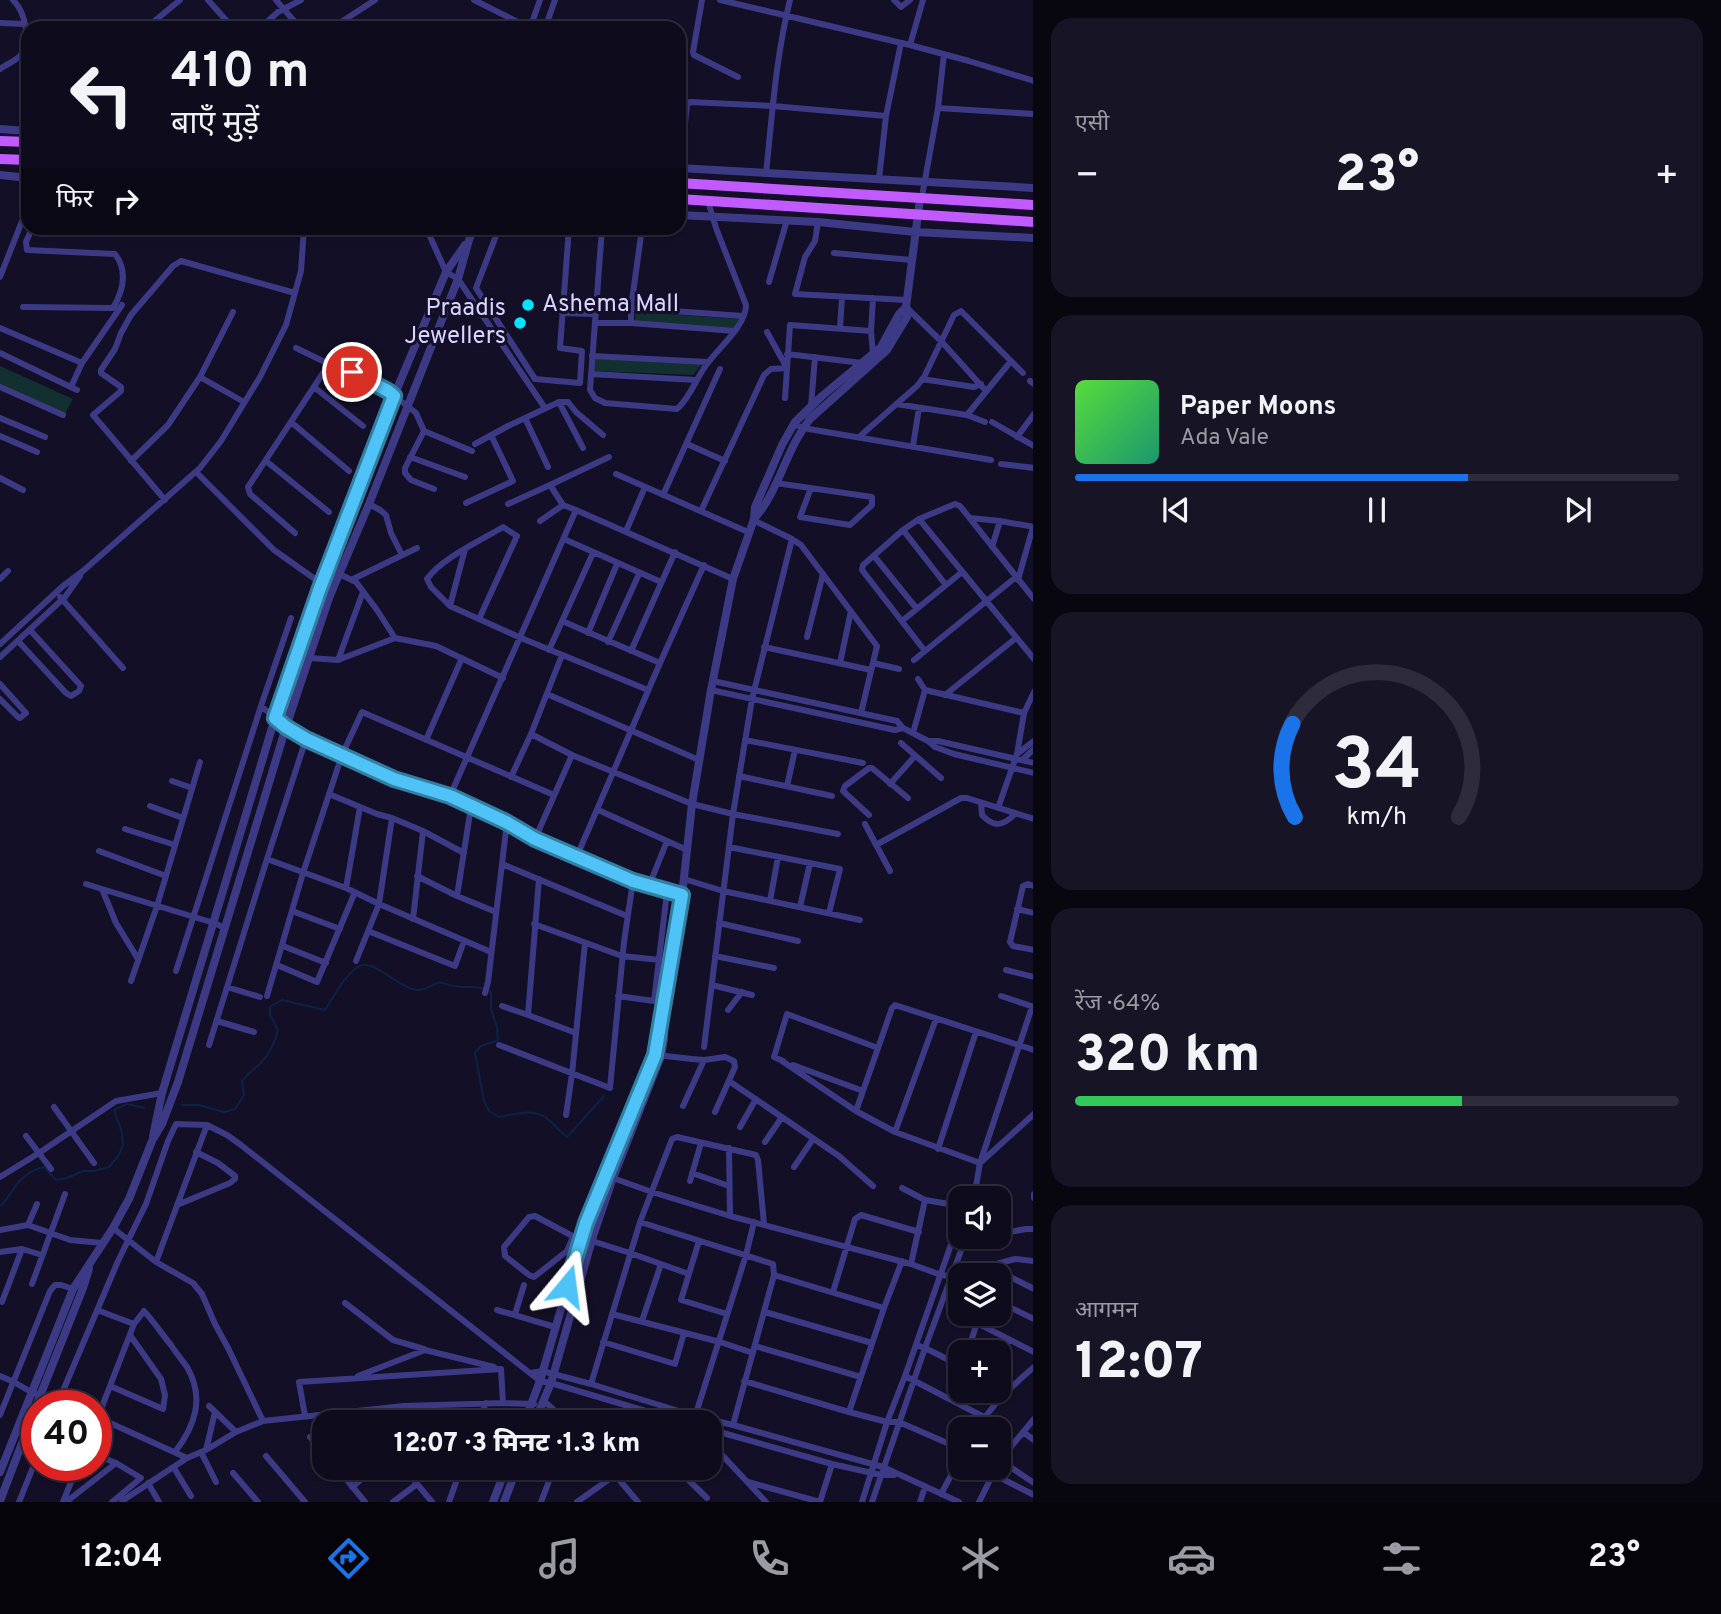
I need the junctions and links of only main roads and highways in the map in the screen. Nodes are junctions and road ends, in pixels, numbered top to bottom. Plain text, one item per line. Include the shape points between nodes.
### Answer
1 (0, 141) edge
2 (21, 142) edge
3 (0, 159) edge
4 (21, 160) edge
5 (686, 184) edge
6 (686, 199) edge
7 (1033, 205) edge
8 (1033, 222) edge

1 - 2 main road
3 - 4 main road
5 - 7 main road via 923,191
6 - 8 main road

